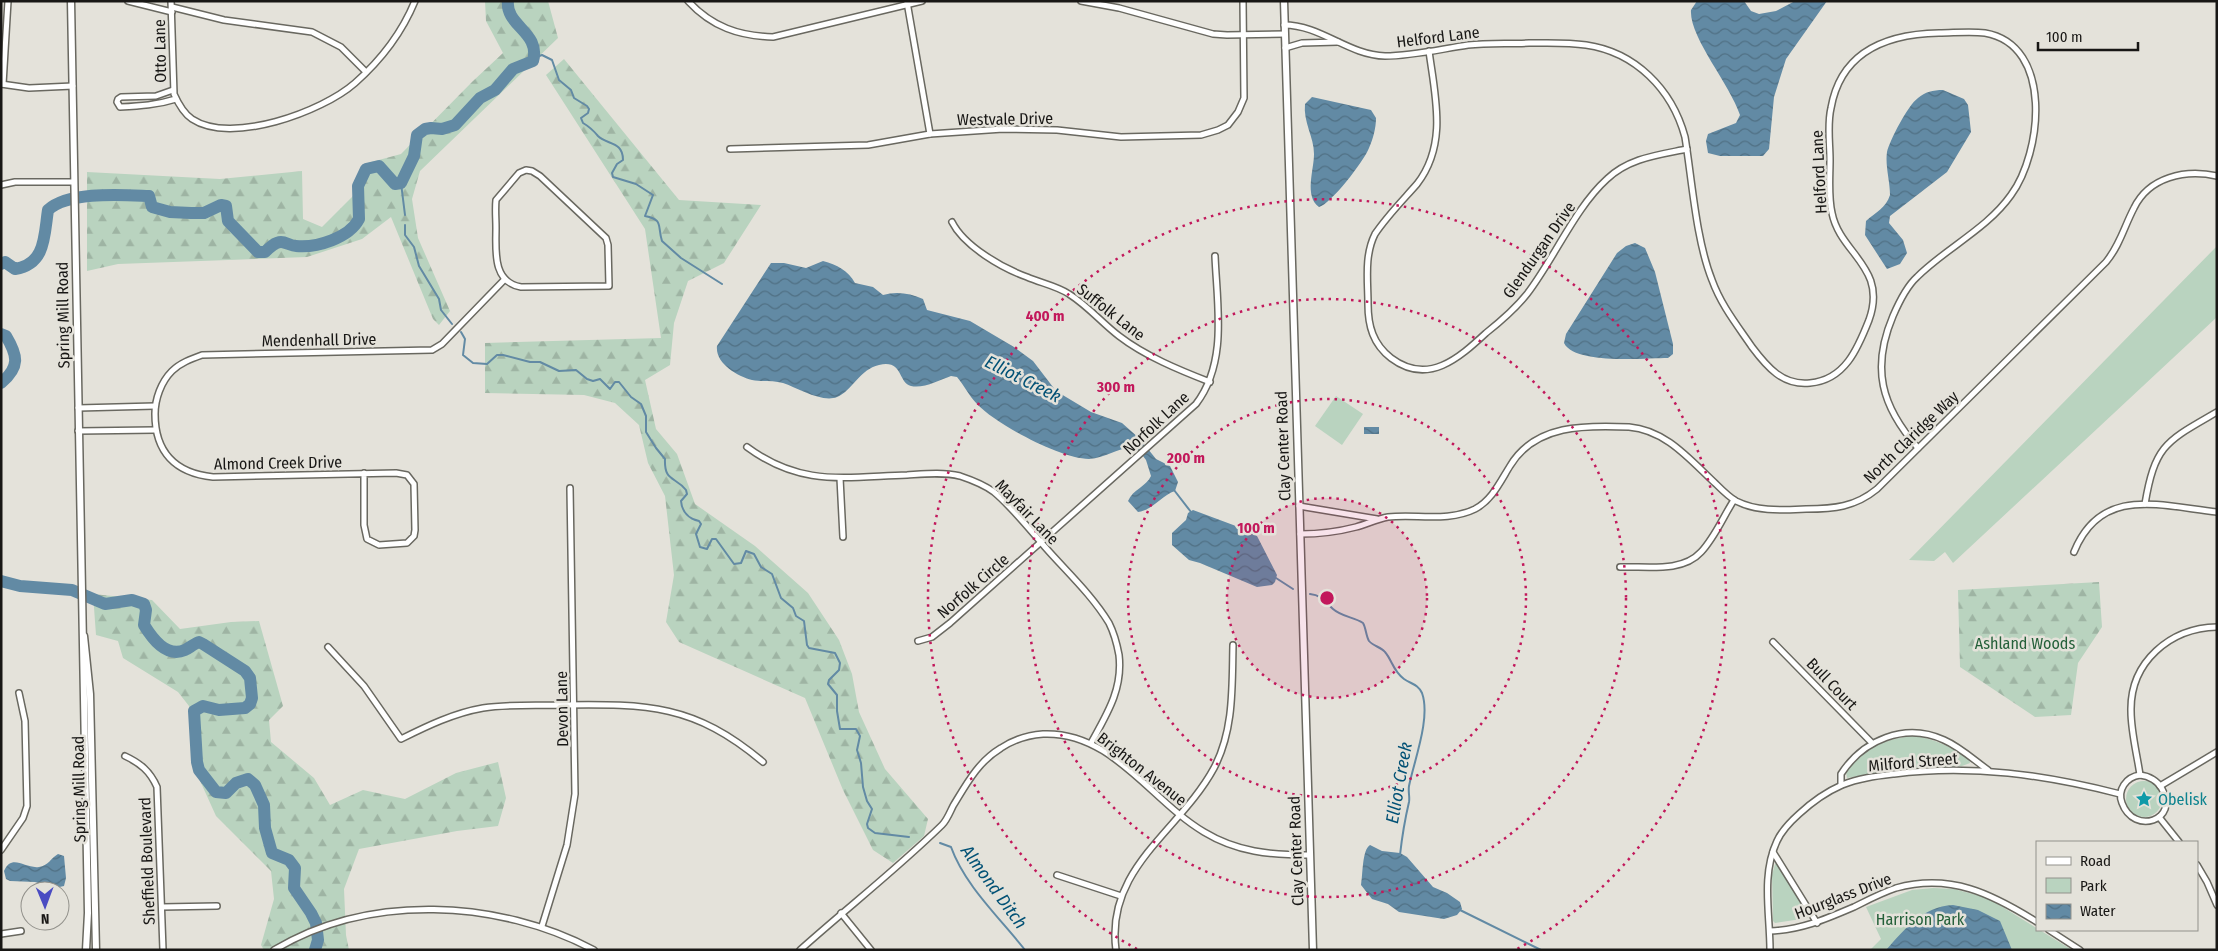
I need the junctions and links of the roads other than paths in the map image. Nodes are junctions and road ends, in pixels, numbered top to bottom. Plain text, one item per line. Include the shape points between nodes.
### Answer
1 (8, 1) edge
2 (71, 1) edge
3 (128, 1) edge
4 (415, 1) edge
5 (688, 1) edge
6 (922, 1) edge
7 (1081, 1) edge
8 (1120, 1) edge
9 (1243, 1) edge
10 (1284, 1) edge
11 (907, 3) edge
12 (171, 7) edge
13 (1119, 8) junction
14 (1284, 25) junction
15 (1285, 34) junction
16 (1244, 35) junction
17 (1341, 42) junction
18 (1285, 48) junction
19 (1429, 51) junction
20 (366, 72) junction
21 (2, 84) edge
22 (72, 86) junction
23 (173, 90) junction
24 (176, 99) junction
25 (930, 134) junction
26 (730, 149) dead end
27 (1687, 149) junction
28 (2217, 176) edge
29 (74, 182) junction
30 (1, 185) edge
31 (952, 222) dead end
32 (1215, 256) dead end
33 (505, 279) junction
34 (1210, 382) junction
35 (155, 406) junction
36 (78, 408) junction
37 (2217, 412) edge
38 (155, 430) junction
39 (78, 431) junction
40 (747, 447) dead end
41 (1918, 448) junction
42 (364, 473) junction
43 (840, 478) junction
44 (570, 488) dead end
45 (1734, 500) junction
46 (2145, 504) junction
47 (1299, 506) junction
48 (2217, 512) edge
49 (1378, 519) junction
50 (1300, 534) junction
51 (843, 537) dead end
52 (1041, 543) junction
53 (2074, 552) dead end
54 (1620, 567) dead end
55 (2217, 627) edge
56 (83, 629) junction
57 (918, 641) dead end
58 (1773, 642) dead end
59 (1233, 645) dead end
60 (328, 647) dead end
61 (19, 693) dead end
62 (574, 705) junction
63 (1091, 743) junction
64 (1872, 743) junction
65 (2217, 752) edge
66 (125, 756) dead end
67 (763, 762) dead end
68 (1988, 771) junction
69 (2140, 775) junction
70 (1841, 785) junction
71 (2160, 786) junction
72 (2120, 794) junction
73 (1180, 814) junction
74 (2159, 817) junction
75 (2178, 841) edge
76 (2, 849) edge
77 (1773, 852) junction
78 (1309, 855) junction
79 (2198, 867) edge
80 (1057, 876) dead end
81 (1121, 896) junction
82 (2217, 905) edge
83 (217, 906) dead end
84 (162, 908) junction
85 (841, 913) junction
86 (2036, 921) edge
87 (1817, 923) junction
88 (542, 926) junction
89 (21, 931) dead end
90 (1770, 931) junction
91 (2051, 931) edge
92 (1, 934) edge
93 (86, 950) edge
94 (96, 950) edge
95 (163, 950) edge
96 (274, 950) edge
97 (594, 950) edge
98 (800, 950) edge
99 (871, 950) edge
100 (1116, 950) edge
101 (1313, 950) edge
102 (1770, 950) edge
103 (2080, 950) edge

1 - 21 street
2 - 22 street, Spring Mill Road
3 - 12 street
4 - 20 street via 386,53
5 - 11 street via 723,28 773,37
6 - 11 street
7 - 13 street
8 - 13 street
9 - 16 street, Westvale Drive
10 - 14 street, Clay Center Road
11 - 25 street
12 - 20 street via 224,20 312,32 341,46
12 - 23 street, Otto Lane
13 - 16 street via 1213,34
14 - 15 street, Clay Center Road
14 - 17 street, Helford Lane via 1303,26
15 - 16 street
15 - 18 street, Clay Center Road
16 - 25 street, Westvale Drive via 1244,98 1236,116 1224,127 1206,134 1114,137 1057,130 1003,129
17 - 18 street, Helford Lane via 1302,43
17 - 19 street, Helford Lane via 1379,55
18 - 47 street, Clay Center Road
19 - 27 street, Helford Lane via 1479,44 1568,43 1606,49 1636,64 1666,94 1681,123
19 - 27 street, Glendurgan Drive via 1437,118 1431,156 1417,183 1375,234 1368,258 1370,329 1384,352 1401,364 1429,369 1448,364 1462,355 1522,299 1588,200 1609,177 1638,160
20 - 24 street via 343,92 308,112 255,126 208,126 185,113
21 - 22 street via 29,88
22 - 29 street, Spring Mill Road
23 - 24 street, Otto Lane
23 - 24 street via 156,96 121,97 118,105 158,105
25 - 26 street, Westvale Drive via 868,145
27 - 41 street, Helford Lane via 1706,262 1726,309 1764,363 1776,374 1797,382 1822,381 1840,372 1851,358 1872,305 1872,287 1866,270 1838,228 1831,210 1829,121 1841,80 1854,61 1868,50 1886,40 1911,34 1987,34 2006,42 2022,56 2032,81 2034,116 2031,151 2023,176 1999,210 1914,279 1903,295 1884,338 1881,362 1885,395 1895,419
28 - 41 street, North Claridge Way via 2173,176 2144,192 2132,210 2118,246 2106,262
29 - 30 street
29 - 36 street, Spring Mill Road
31 - 34 street, Suffolk Lane via 964,239 1002,265 1068,293 1140,350
32 - 34 street, Norfolk Lane via 1217,351
33 - 33 street via 496,262 496,200 519,173 532,171 606,238 609,286 524,288
33 - 35 street, Mendenhall Drive via 445,342 434,349 202,355 170,372 158,393
34 - 52 street, Norfolk Lane via 1196,404
35 - 36 street
35 - 38 street, Mendenhall Drive
36 - 39 street, Spring Mill Road
37 - 46 street via 2181,433 2162,451 2150,474
38 - 39 street
38 - 42 street, Almond Creek Drive via 170,459 198,476
39 - 56 street, Spring Mill Road
40 - 43 street, Mayfair Lane via 780,467 802,475
41 - 45 street, North Claridge Way via 1870,495 1841,508 1770,510
42 - 42 street, Almond Creek Drive via 402,473 411,479 414,484 415,530 407,543 379,546 367,539
43 - 51 street
43 - 52 street, Mayfair Lane via 945,474 971,480 995,493
44 - 62 street, Devon Lane
45 - 49 street, North Claridge Way via 1672,444 1654,433 1630,428 1571,428 1545,434 1527,446 1515,458 1496,490 1472,510 1456,515
45 - 54 street via 1705,547 1690,560 1672,566
46 - 48 street
46 - 53 street via 2128,504 2104,514 2081,537
47 - 49 street, North Claridge Way
47 - 50 street, Clay Center Road
49 - 50 street, North Claridge Way via 1332,533
50 - 78 street, Clay Center Road
52 - 57 street, Norfolk Circle via 936,635
52 - 63 street, Mayfair Lane via 1100,610 1116,639 1120,681 1113,704
55 - 69 street via 2176,636 2156,650 2141,669 2133,690 2131,711
56 - 93 street, Spring Mill Road
56 - 94 street, Spring Mill Road via 90,694
58 - 64 street, Bull Court
59 - 73 street via 1231,707 1224,743 1205,783
60 - 62 street via 356,676 402,739 440,720 483,708
61 - 76 street via 25,721 27,806 23,818
62 - 67 street via 637,705 680,714 733,738
62 - 88 street, Devon Lane via 576,767 570,829
63 - 73 street, Brighton Avenue
63 - 85 street, Brighton Avenue via 1071,736 1046,734 1002,746 975,772 944,823
64 - 68 street, Milford Street via 1902,734 1931,735 1954,746
64 - 70 street, Milford Street via 1845,768 1840,776
65 - 71 street
66 - 84 street, Sheffield Boulevard via 140,763 157,787
68 - 70 street, Milford Street via 1903,772
68 - 72 street, Milford Street via 2051,778
69 - 71 street
69 - 72 street via 2128,781
70 - 77 street, Milford Street via 1817,798 1791,822
71 - 74 street via 2166,802
72 - 74 street via 2124,807 2133,818 2145,822
73 - 78 street, Brighton Avenue via 1202,832 1236,848 1269,854
73 - 81 street via 1138,865
74 - 75 street
77 - 87 street
77 - 90 street, Milford Street via 1768,876
78 - 101 street, Clay Center Road
79 - 82 street
80 - 81 street
81 - 100 street
83 - 84 street
84 - 95 street, Sheffield Boulevard
85 - 98 street, Brighton Avenue
85 - 99 street
86 - 87 street, Hourglass Drive via 1978,890 1930,883 1883,893
87 - 90 street, Hourglass Drive
88 - 96 street via 474,911 417,910 385,913 332,925
88 - 97 street
89 - 92 street
90 - 102 street, Milford Street
91 - 103 street

